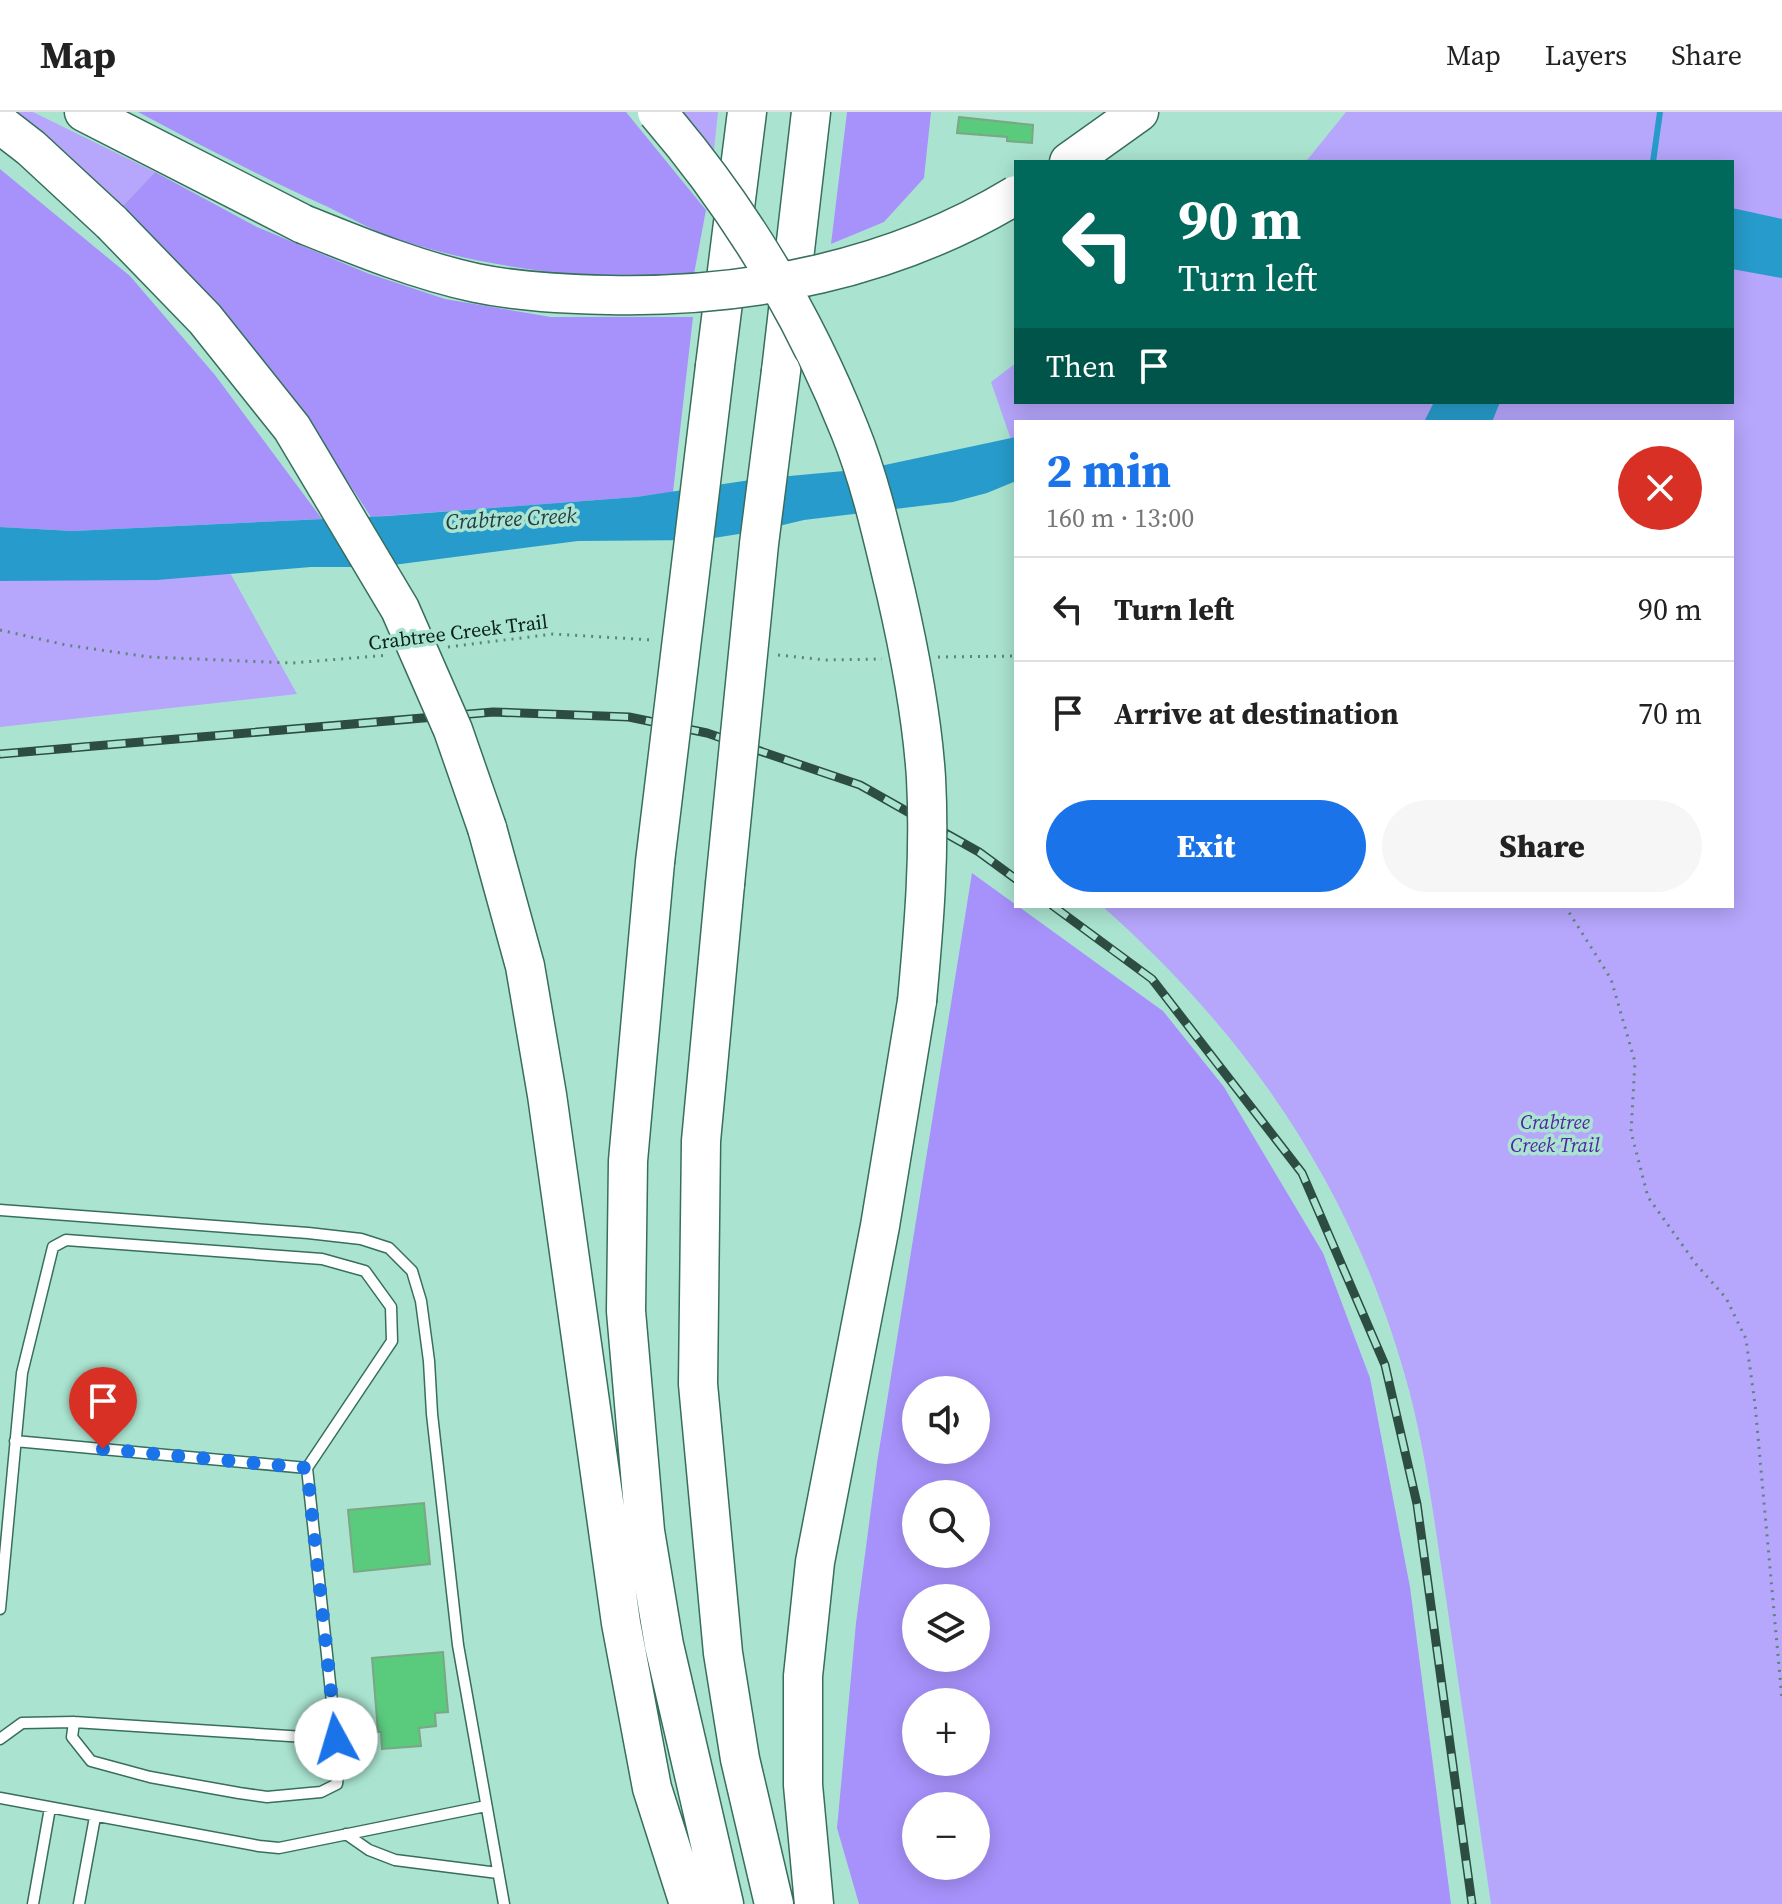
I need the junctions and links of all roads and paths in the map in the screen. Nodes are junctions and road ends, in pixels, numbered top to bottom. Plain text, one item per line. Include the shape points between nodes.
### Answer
1 (84, 112) edge
2 (657, 112) edge
3 (747, 112) edge
4 (811, 112) edge
5 (1139, 112) edge
6 (0, 124) edge
7 (1072, 160) edge
8 (1014, 196) edge
9 (0, 630) edge
10 (654, 640) dead end
11 (445, 648) dead end
12 (398, 654) dead end
13 (779, 655) dead end
14 (1014, 656) edge
15 (934, 657) dead end
16 (888, 658) dead end
17 (1566, 908) edge
18 (0, 1210) edge
19 (15, 1441) junction
20 (307, 1468) junction
21 (0, 1609) edge
22 (1782, 1699) edge
23 (74, 1722) junction
24 (0, 1739) edge
25 (336, 1739) junction
26 (0, 1798) edge
27 (486, 1806) junction
28 (50, 1808) junction
29 (95, 1817) junction
30 (346, 1834) junction
31 (498, 1873) junction
32 (33, 1904) edge
33 (79, 1904) edge
34 (504, 1904) edge
35 (689, 1904) edge
36 (724, 1904) edge
37 (774, 1904) edge
38 (814, 1904) edge

1 - 8 highway, bridge via 303,224 388,259 477,283 561,294 667,296 744,289 837,271 919,243
2 - 38 highway, bridge via 699,160 752,240 799,318 850,431 879,522 913,666 926,777 927,897 917,1001 815,1562 803,1676 803,1785
3 - 36 highway, bridge via 655,862 628,1161 626,1311 652,1574
4 - 37 highway, bridge via 759,544 701,1141 698,1384 723,1653 740,1759
5 - 7 highway
6 - 35 highway, bridge via 112,223 205,319 292,428 400,609 453,730 525,966 621,1623 649,1773
9 - 12 path, Crabtree Creek Trail via 149,657 292,663
10 - 11 path, Crabtree Creek Trail via 553,634
13 - 16 path
14 - 15 path
17 - 22 path via 1611,979 1635,1062 1631,1132 1648,1197 1726,1298 1746,1339
18 - 27 lane via 361,1239 389,1248 412,1271 429,1361 458,1645
19 - 20 lane
19 - 20 lane via 22,1373 53,1247 66,1240 322,1259 365,1271 391,1307 392,1341
19 - 21 lane
20 - 25 lane
23 - 24 lane via 22,1723
23 - 25 lane
23 - 25 lane via 72,1737 91,1761 267,1797 321,1792 337,1784
26 - 28 lane
27 - 30 lane
27 - 31 lane
28 - 29 lane
28 - 32 lane
29 - 30 lane via 279,1848
29 - 33 lane
30 - 31 lane via 395,1860
31 - 34 lane

